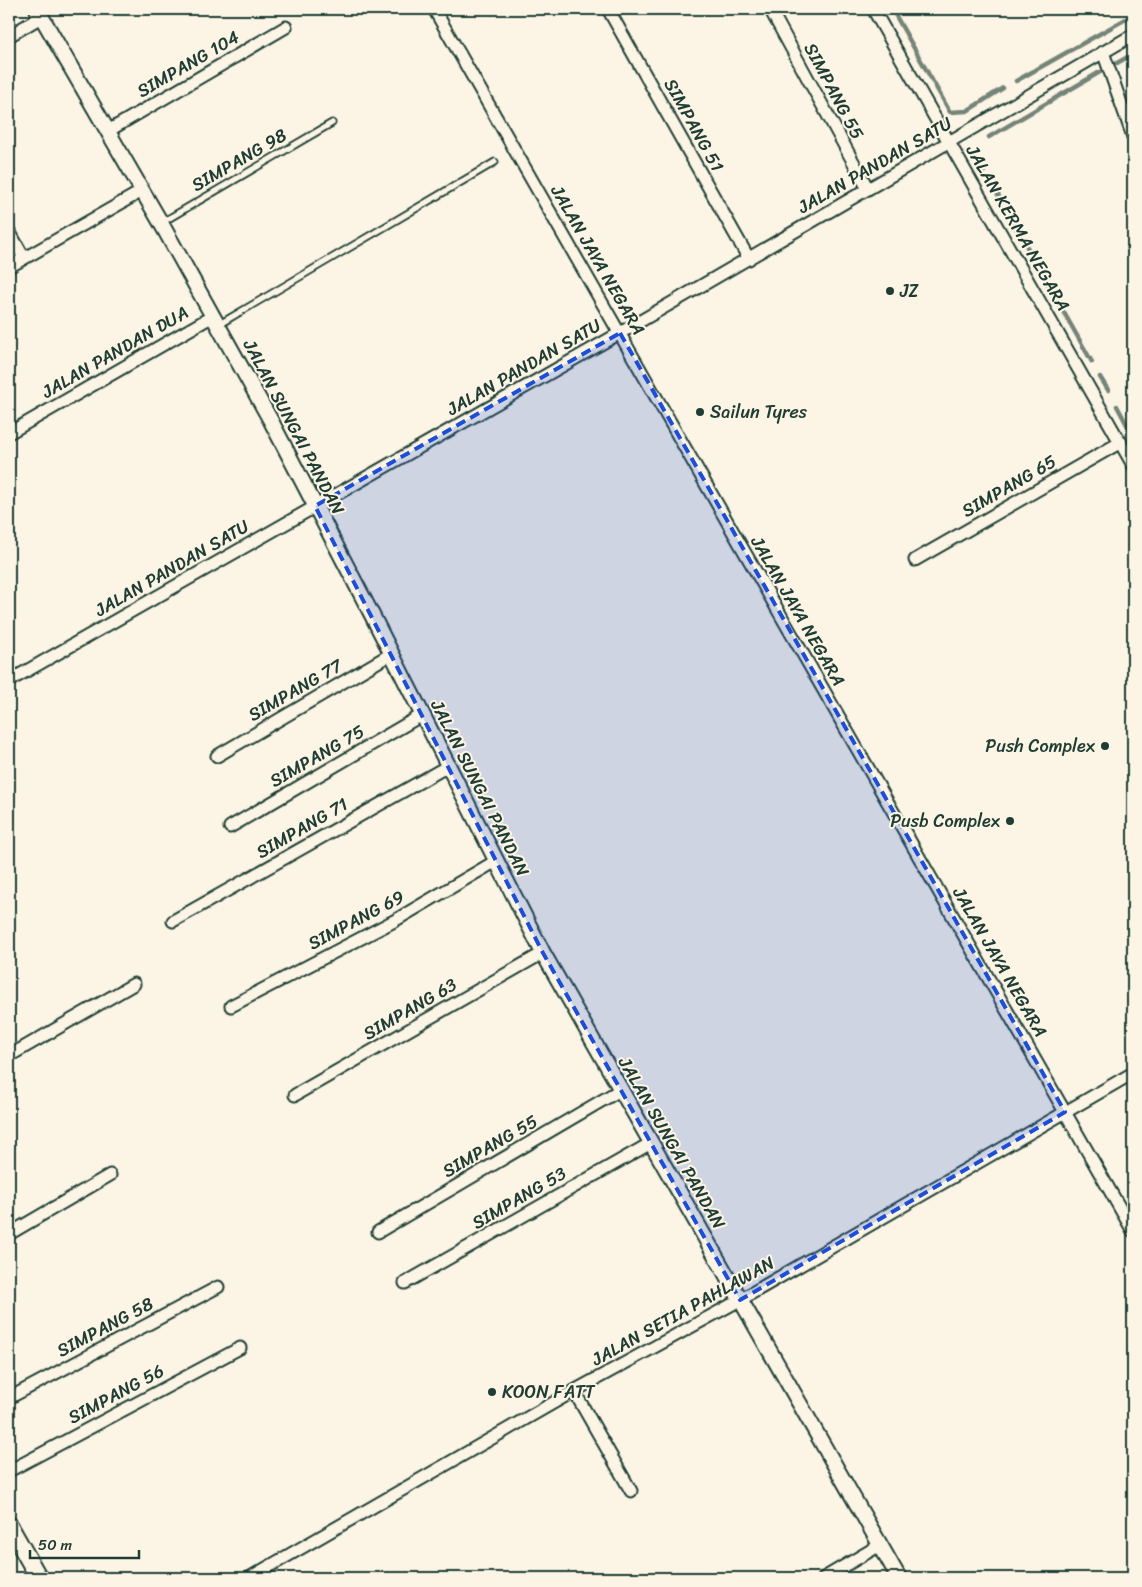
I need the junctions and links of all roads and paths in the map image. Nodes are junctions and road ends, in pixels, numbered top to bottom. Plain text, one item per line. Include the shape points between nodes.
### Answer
1 (434, 9) edge
2 (608, 9) edge
3 (770, 9) edge
4 (873, 9) edge
5 (39, 13) edge
6 (286, 27) dead end
7 (1133, 35) edge
8 (9, 36) edge
9 (1103, 52) junction
10 (332, 124) dead end
11 (108, 130) junction
12 (1133, 137) edge
13 (949, 142) junction
14 (495, 162) dead end
15 (868, 189) junction
16 (142, 191) junction
17 (161, 223) junction
18 (9, 231) edge
19 (24, 258) junction
20 (749, 259) junction
21 (9, 267) edge
22 (215, 321) junction
23 (620, 333) junction
24 (9, 433) edge
25 (1121, 442) junction
26 (1133, 465) edge
27 (314, 506) junction
28 (915, 560) dead end
29 (391, 654) junction
30 (9, 681) edge
31 (422, 715) junction
32 (217, 756) dead end
33 (448, 766) junction
34 (230, 827) dead end
35 (496, 861) junction
36 (173, 921) dead end
37 (543, 953) junction
38 (134, 984) dead end
39 (231, 1006) dead end
40 (9, 1056) edge
41 (1133, 1072) edge
42 (620, 1090) junction
43 (295, 1095) dead end
44 (1065, 1112) junction
45 (650, 1143) junction
46 (110, 1175) dead end
47 (1133, 1231) edge
48 (378, 1232) dead end
49 (9, 1234) edge
50 (405, 1283) dead end
51 (218, 1287) dead end
52 (740, 1300) junction
53 (240, 1348) dead end
54 (574, 1392) junction
55 (9, 1398) edge
56 (9, 1471) edge
57 (631, 1491) dead end
58 (9, 1525) edge
59 (880, 1545) junction
60 (39, 1578) edge
61 (249, 1578) edge
62 (824, 1578) edge
63 (898, 1578) edge

1 - 23 street, JALAN JAYA NEGARA
2 - 20 street, SIMPANG 51
3 - 15 street, SIMPANG 55
4 - 13 street, JALAN KERMA NEGARA
5 - 8 street
5 - 11 street, JALAN SUNGAI PANDAN
6 - 11 street, SIMPANG 104
7 - 9 street, JALAN PANDAN SATU
9 - 12 street
9 - 13 street, JALAN PANDAN SATU
10 - 17 lane, SIMPANG 98
11 - 16 street, JALAN SUNGAI PANDAN
13 - 15 street, JALAN PANDAN SATU
13 - 25 street, JALAN KERMA NEGARA
14 - 22 lane
15 - 20 street, JALAN PANDAN SATU
16 - 17 street, JALAN SUNGAI PANDAN
16 - 19 street
17 - 22 street, JALAN SUNGAI PANDAN
18 - 19 street
19 - 21 street
20 - 23 street, JALAN PANDAN SATU
22 - 24 street, JALAN PANDAN DUA
22 - 27 street, JALAN SUNGAI PANDAN
23 - 27 street, JALAN PANDAN SATU
23 - 44 street, JALAN JAYA NEGARA
25 - 26 street, JALAN KERMA NEGARA
25 - 28 street, SIMPANG 65
27 - 29 street, JALAN SUNGAI PANDAN
27 - 30 street, JALAN PANDAN SATU
29 - 31 street, JALAN SUNGAI PANDAN
29 - 32 street, SIMPANG 77
31 - 33 street, JALAN SUNGAI PANDAN
31 - 34 street, SIMPANG 75
33 - 35 street, JALAN SUNGAI PANDAN
33 - 36 street, SIMPANG 71
35 - 37 street, JALAN SUNGAI PANDAN
35 - 39 street, SIMPANG 69 via 394,921
37 - 42 street, JALAN SUNGAI PANDAN
37 - 43 street, SIMPANG 63
38 - 40 street
41 - 44 street, JALAN SETIA PAHLAWAN
42 - 45 street, JALAN SUNGAI PANDAN
42 - 48 street, SIMPANG 55
44 - 47 street, JALAN JAYA NEGARA
44 - 52 street, JALAN SETIA PAHLAWAN
45 - 50 street, SIMPANG 53
45 - 52 street, JALAN SUNGAI PANDAN
46 - 49 street
51 - 55 street, SIMPANG 58
52 - 54 street, JALAN SETIA PAHLAWAN
52 - 59 street, JALAN SUNGAI PANDAN
53 - 56 street, SIMPANG 56
54 - 57 street
54 - 61 street, JALAN SETIA PAHLAWAN
58 - 60 main road
59 - 62 street
59 - 63 street, JALAN SUNGAI PANDAN

